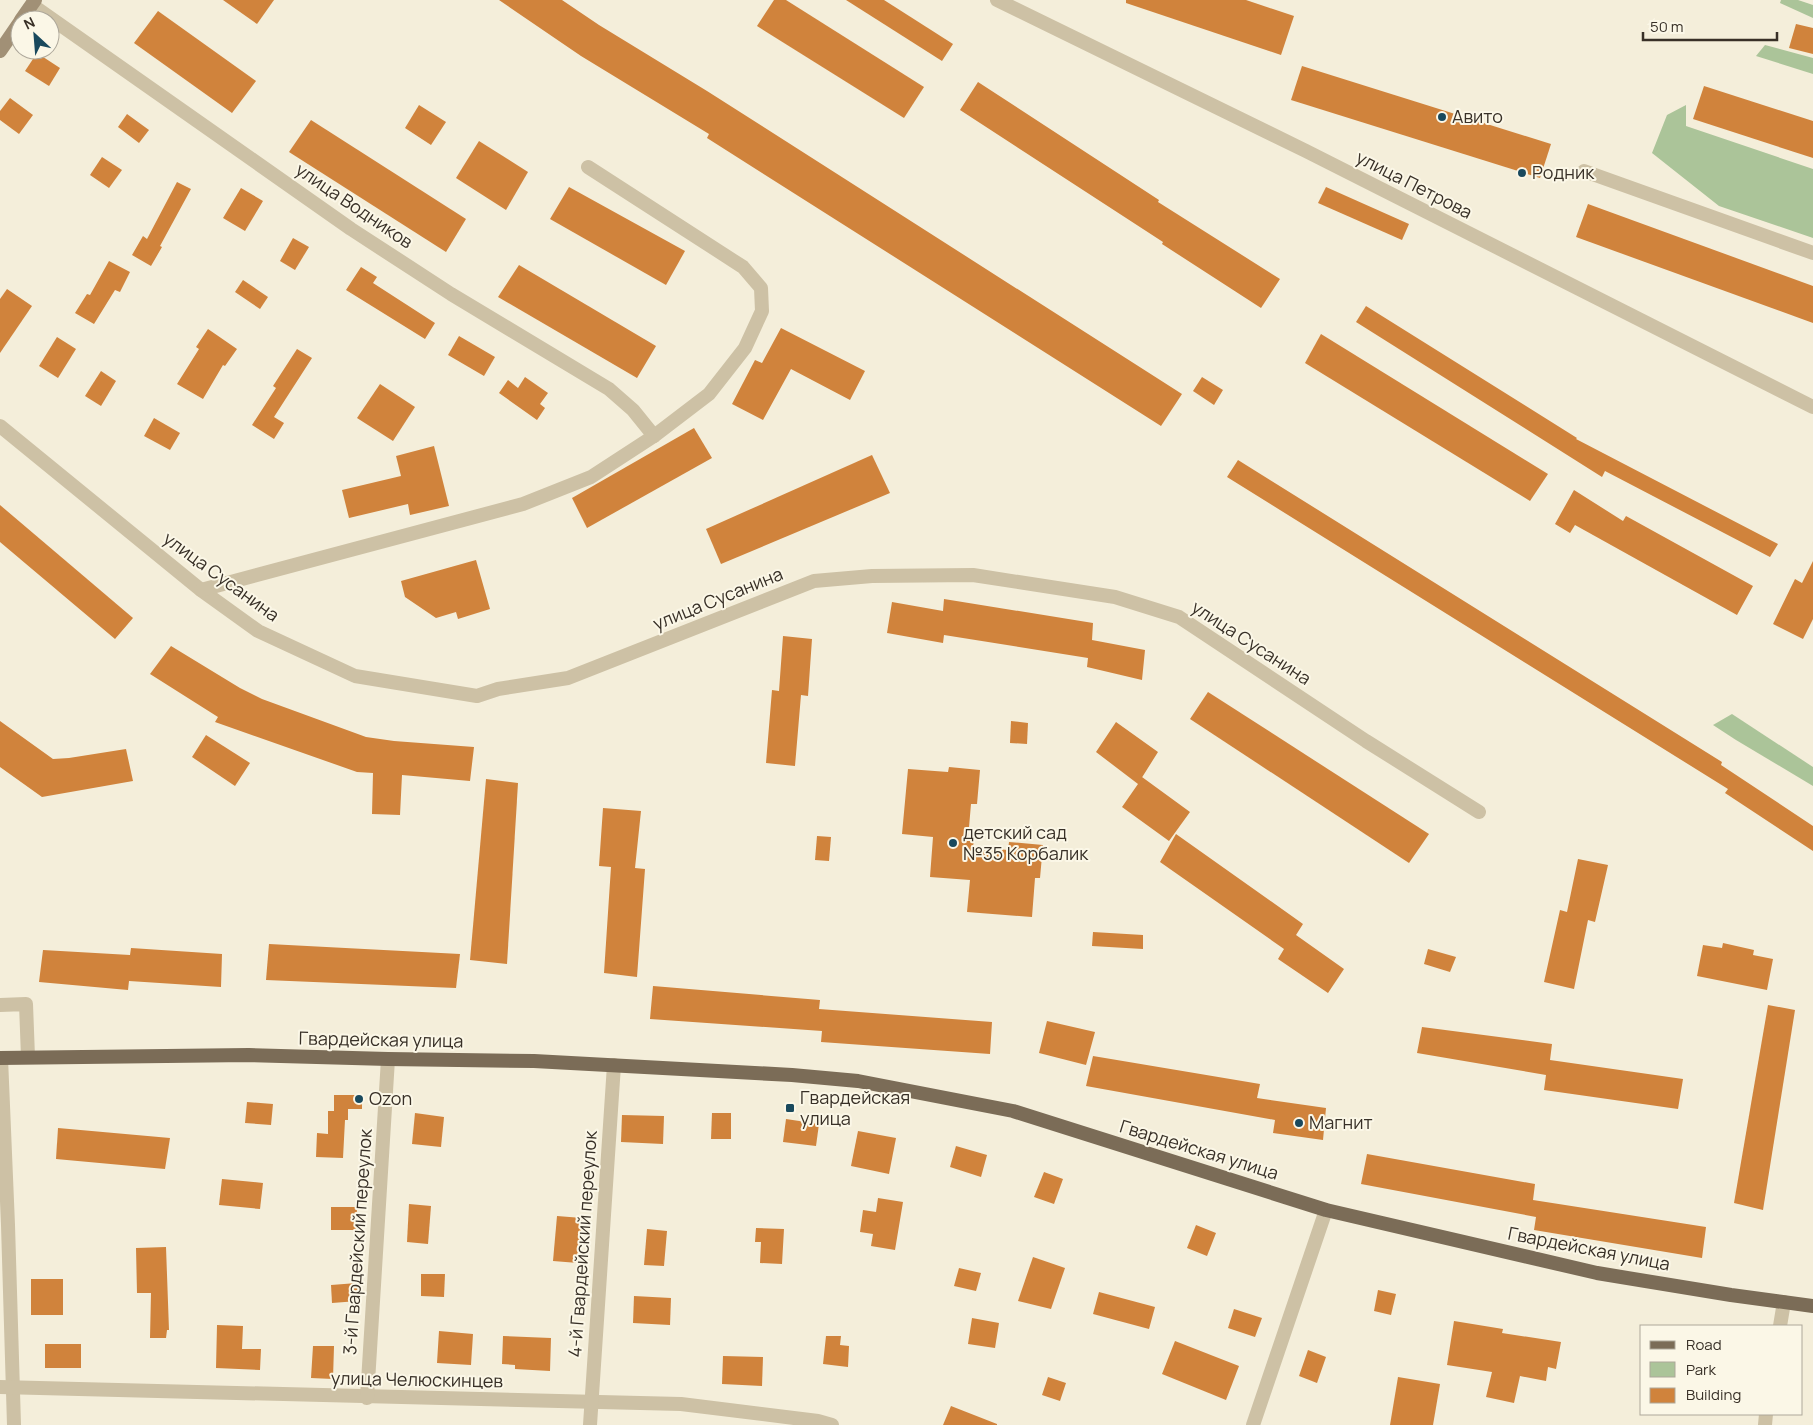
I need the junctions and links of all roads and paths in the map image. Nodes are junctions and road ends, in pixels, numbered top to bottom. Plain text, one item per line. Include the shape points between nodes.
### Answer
1 (997, 0) edge
2 (34, 2) edge
3 (10, 37) edge
4 (0, 51) edge
5 (588, 167) dead end
6 (1584, 171) dead end
7 (1813, 253) edge
8 (1813, 407) edge
9 (0, 426) edge
10 (654, 436) junction
11 (202, 590) junction
12 (1478, 812) dead end
13 (0, 1005) edge
14 (28, 1057) junction
15 (0, 1058) edge
16 (388, 1059) junction
17 (614, 1065) junction
18 (1326, 1210) junction
19 (1784, 1302) junction
20 (1813, 1306) edge
21 (1780, 1325) edge
22 (7, 1388) edge
23 (367, 1398) junction
24 (590, 1403) junction
25 (14, 1425) edge
26 (590, 1425) edge
27 (832, 1425) edge
28 (1253, 1425) edge

1 - 8 street, улица Петрова via 1306,151
2 - 10 street, улица Водников via 351,229 451,294 609,389 633,410
3 - 4 main road
5 - 10 street via 742,267 761,288 762,311 745,348 709,394
6 - 7 street
9 - 11 street, улица Сусанина
10 - 11 street via 590,477 523,504
11 - 12 street, улица Сусанина via 258,631 355,676 477,696 498,689 568,678 814,581 872,576 973,575 1115,597 1179,617
13 - 14 street via 26,1004
14 - 15 main road, Гвардейская улица
14 - 16 main road, Гвардейская улица via 249,1055
15 - 22 street
16 - 17 main road, Гвардейская улица
16 - 23 street, 3-й Гвардейский переулок
17 - 18 main road, Гвардейская улица via 858,1081 1013,1111
17 - 24 street, 4-й Гвардейский переулок
18 - 19 main road, Гвардейская улица via 1597,1273
18 - 28 street
19 - 20 main road, Гвардейская улица
19 - 21 street
22 - 23 street, улица Челюскинцев
22 - 25 street
23 - 24 street, улица Челюскинцев
24 - 26 street, 4-й Гвардейский переулок
24 - 27 street, улица Челюскинцев via 681,1404

